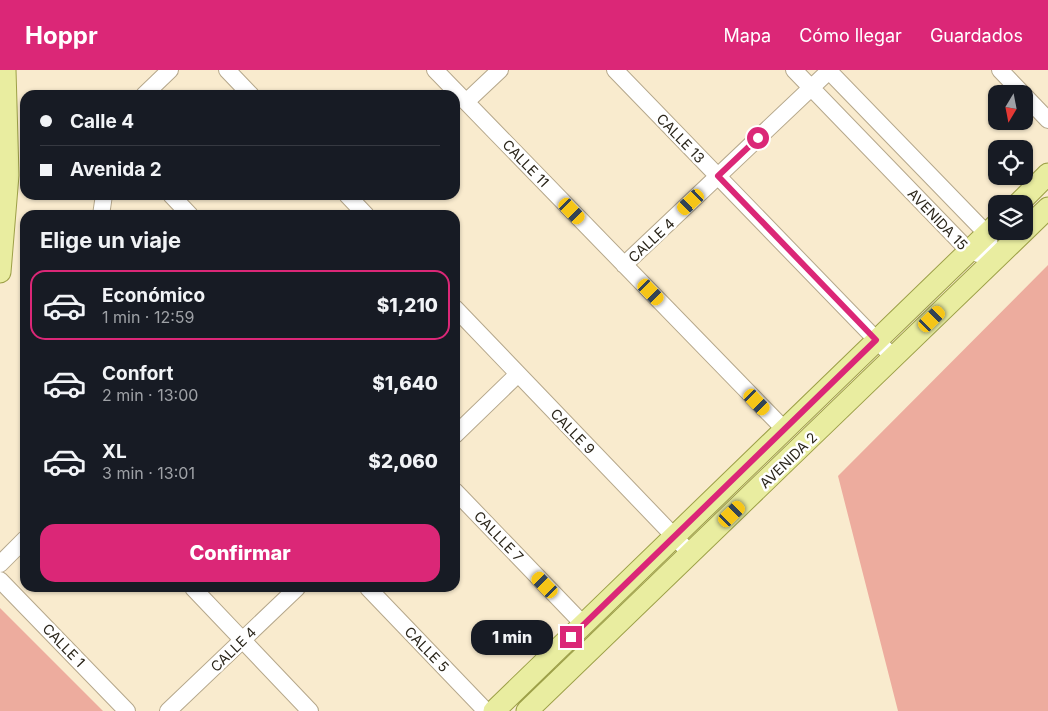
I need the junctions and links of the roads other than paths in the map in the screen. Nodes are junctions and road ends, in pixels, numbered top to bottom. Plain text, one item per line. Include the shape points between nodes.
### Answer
1 (5, 70) edge
2 (170, 70) edge
3 (227, 70) edge
4 (435, 70) edge
5 (500, 70) edge
6 (616, 70) edge
7 (794, 70) edge
8 (829, 70) edge
9 (1000, 70) edge
10 (1014, 85) edge
11 (811, 88) junction
12 (149, 90) edge
13 (246, 90) edge
14 (454, 90) edge
15 (460, 96) edge
16 (466, 102) junction
17 (1033, 104) edge
18 (1048, 120) edge
19 (1048, 174) edge
20 (718, 176) junction
21 (1027, 195) edge
22 (176, 200) edge
23 (1048, 208) edge
24 (185, 210) edge
25 (988, 225) edge
26 (988, 233) edge
27 (993, 240) edge
28 (969, 252) junction
29 (995, 260) junction
30 (624, 265) junction
31 (0, 272) edge
32 (460, 313) edge
33 (876, 340) junction
34 (893, 357) junction
35 (518, 374) junction
36 (784, 429) junction
37 (460, 430) edge
38 (460, 496) edge
39 (674, 536) junction
40 (20, 544) edge
41 (691, 554) junction
42 (0, 564) edge
43 (0, 580) edge
44 (197, 592) edge
45 (293, 592) edge
46 (372, 592) edge
47 (584, 625) junction
48 (242, 640) junction
49 (127, 711) edge
50 (168, 711) edge
51 (310, 711) edge
52 (486, 711) edge
53 (494, 711) edge
54 (527, 711) edge

1 - 31 main road via 8,175
2 - 12 street
3 - 13 street
4 - 14 street, CALLE 11
5 - 16 street
6 - 20 street, CALLE 13
7 - 11 street, AVENIDA 15
8 - 11 street, CALLE 4
8 - 25 street, AVENIDA 15
9 - 10 street
11 - 20 street, CALLE 4
11 - 28 street, AVENIDA 15
15 - 16 street, CALLE 11
16 - 30 street, CALLE 11
17 - 18 street
19 - 21 main road
20 - 30 street, CALLE 4
20 - 33 street, CALLE 13
22 - 24 street
23 - 29 main road, AVENIDA 2
26 - 28 main road, AVENIDA 2
27 - 29 street, AVENIDA 15
28 - 29 street, AVENIDA 15
28 - 33 main road, AVENIDA 2
29 - 34 main road, AVENIDA 2
30 - 36 street, CALLE 11
32 - 35 street, CALLE 9
33 - 34 street, CALLE 13
33 - 36 main road, AVENIDA 2
34 - 41 main road, AVENIDA 2
35 - 37 street
35 - 39 street, CALLE 9
36 - 39 main road, AVENIDA 2
38 - 47 street, CALLLE 7
39 - 41 street, CALLE 9
39 - 47 main road, AVENIDA 2
40 - 42 street
41 - 54 main road, AVENIDA 2
43 - 49 street, CALLE 1
44 - 48 street
45 - 48 street, CALLE 4
46 - 52 street, CALLE 5
47 - 53 main road, AVENIDA 2
48 - 50 street, CALLE 4
48 - 51 street

